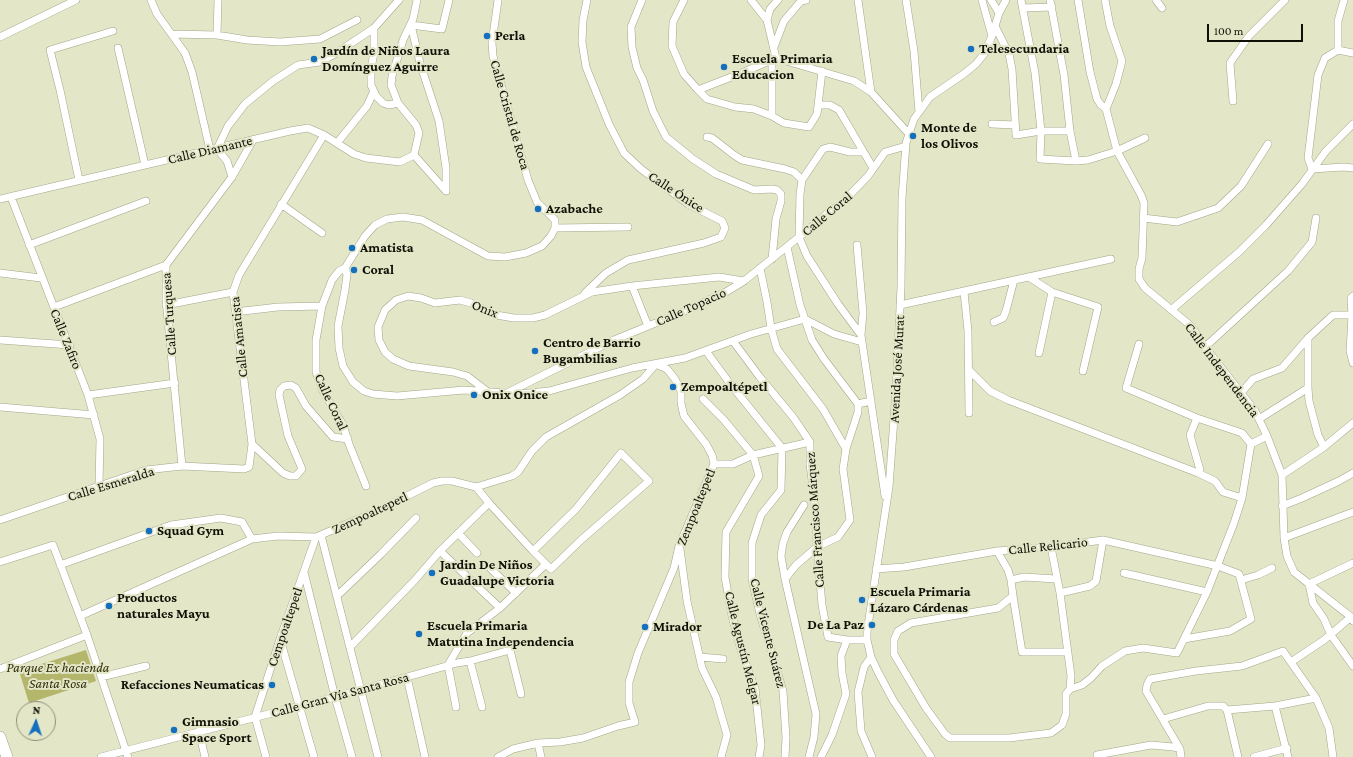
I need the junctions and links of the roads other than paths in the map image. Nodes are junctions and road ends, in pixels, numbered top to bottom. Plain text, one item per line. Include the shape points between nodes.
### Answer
1 (76, 0) edge
2 (151, 0) edge
3 (218, 0) edge
4 (399, 0) edge
5 (417, 0) edge
6 (449, 0) edge
7 (498, 0) edge
8 (587, 0) edge
9 (642, 0) edge
10 (751, 0) edge
11 (778, 0) edge
12 (806, 0) edge
13 (858, 0) edge
14 (906, 0) edge
15 (982, 0) edge
16 (991, 0) edge
17 (1006, 0) edge
18 (1021, 0) edge
19 (1078, 0) edge
20 (1105, 0) edge
21 (1156, 0) edge
22 (1284, 0) edge
23 (1344, 0) edge
24 (682, 2) edge
25 (1051, 3) edge
26 (1023, 8) junction
27 (1162, 8) dead end
28 (999, 13) junction
29 (357, 20) dead end
30 (767, 20) junction
31 (411, 25) junction
32 (995, 26) junction
33 (374, 28) junction
34 (112, 31) dead end
35 (172, 34) junction
36 (218, 35) junction
37 (992, 36) junction
38 (0, 37) edge
39 (118, 48) dead end
40 (774, 49) junction
41 (1338, 50) junction
42 (1353, 53) edge
43 (774, 59) junction
44 (822, 71) junction
45 (698, 90) junction
46 (870, 92) junction
47 (374, 93) junction
48 (1233, 101) dead end
49 (398, 103) junction
50 (818, 105) junction
51 (1106, 109) junction
52 (919, 112) junction
53 (772, 116) junction
54 (992, 124) dead end
55 (1353, 124) edge
56 (1015, 125) junction
57 (1041, 131) junction
58 (1070, 131) junction
59 (909, 134) junction
60 (324, 135) junction
61 (707, 137) dead end
62 (1145, 138) dead end
63 (253, 140) junction
64 (337, 143) junction
65 (1268, 144) dead end
66 (906, 146) junction
67 (214, 149) junction
68 (1117, 151) junction
69 (862, 152) junction
70 (414, 155) junction
71 (1076, 161) junction
72 (145, 165) junction
73 (873, 168) junction
74 (1353, 168) edge
75 (1312, 169) junction
76 (232, 177) junction
77 (79, 180) junction
78 (802, 180) junction
79 (10, 197) junction
80 (0, 199) edge
81 (146, 201) dead end
82 (281, 204) junction
83 (1143, 218) junction
84 (1316, 218) dead end
85 (555, 224) junction
86 (628, 227) dead end
87 (322, 233) dead end
88 (799, 237) junction
89 (29, 245) junction
90 (857, 245) dead end
91 (787, 247) junction
92 (772, 259) junction
93 (1111, 259) dead end
94 (166, 265) junction
95 (345, 268) junction
96 (760, 268) junction
97 (0, 273) edge
98 (1029, 277) junction
99 (41, 278) junction
100 (1014, 280) junction
101 (744, 281) junction
102 (632, 286) junction
103 (233, 292) junction
104 (964, 292) junction
105 (1052, 292) junction
106 (1353, 296) edge
107 (581, 297) junction
108 (166, 305) junction
109 (900, 305) junction
110 (322, 306) junction
111 (54, 308) junction
112 (1171, 310) junction
113 (235, 312) junction
114 (1353, 315) edge
115 (805, 319) junction
116 (994, 322) dead end
117 (648, 326) junction
118 (771, 328) junction
119 (862, 338) junction
120 (1308, 338) junction
121 (0, 340) edge
122 (733, 341) junction
123 (1138, 344) dead end
124 (70, 345) junction
125 (1205, 347) junction
126 (706, 350) junction
127 (1039, 353) dead end
128 (656, 364) junction
129 (1353, 364) edge
130 (969, 370) junction
131 (1083, 371) dead end
132 (174, 383) junction
133 (1308, 388) junction
134 (488, 392) junction
135 (507, 393) junction
136 (1240, 394) junction
137 (88, 395) junction
138 (703, 399) dead end
139 (871, 401) junction
140 (858, 404) junction
141 (0, 407) edge
142 (969, 413) dead end
143 (94, 415) junction
144 (1197, 418) junction
145 (1259, 419) junction
146 (1353, 423) edge
147 (1267, 436) junction
148 (348, 439) junction
149 (810, 442) junction
150 (252, 444) junction
151 (1251, 444) junction
152 (1324, 447) junction
153 (782, 448) junction
154 (846, 449) junction
155 (753, 455) junction
156 (714, 464) junction
157 (182, 466) junction
158 (249, 467) joint
159 (1198, 473) junction
160 (1353, 473) edge
161 (1282, 475) junction
162 (98, 486) junction
163 (366, 486) dead end
164 (476, 487) junction
165 (1242, 498) junction
166 (886, 502) junction
167 (489, 503) junction
168 (804, 505) dead end
169 (1282, 506) junction
170 (1353, 512) edge
171 (416, 518) dead end
172 (0, 520) edge
173 (458, 533) junction
174 (318, 536) junction
175 (1284, 538) junction
176 (252, 539) junction
177 (1103, 540) junction
178 (679, 546) junction
179 (816, 547) junction
180 (1051, 547) junction
181 (533, 551) junction
182 (997, 551) junction
183 (440, 552) junction
184 (478, 553) dead end
185 (0, 562) edge
186 (1353, 562) edge
187 (60, 565) junction
188 (548, 566) junction
189 (1218, 566) junction
190 (490, 568) dead end
191 (1272, 568) dead end
192 (876, 569) junction
193 (304, 572) junction
194 (1124, 573) dead end
195 (785, 579) junction
196 (1056, 579) junction
197 (1011, 580) junction
198 (1241, 580) junction
199 (1310, 584) junction
200 (1207, 592) junction
201 (516, 593) junction
202 (1060, 593) junction
203 (338, 596) junction
204 (1013, 596) junction
205 (500, 608) junction
206 (80, 616) junction
207 (1350, 620) edge
208 (1334, 632) junction
209 (87, 635) junction
210 (280, 639) junction
211 (1184, 639) junction
212 (847, 640) junction
213 (867, 640) junction
214 (350, 647) junction
215 (1067, 652) junction
216 (700, 657) junction
217 (872, 657) junction
218 (723, 659) dead end
219 (470, 661) junction
220 (1291, 662) junction
221 (448, 665) junction
222 (146, 666) dead end
223 (1353, 666) edge
224 (0, 669) edge
225 (101, 677) junction
226 (407, 677) junction
227 (360, 689) junction
228 (1070, 689) junction
229 (858, 692) junction
230 (521, 694) dead end
231 (846, 694) junction
232 (335, 697) junction
233 (1316, 698) junction
234 (300, 706) junction
235 (1275, 706) junction
236 (482, 707) dead end
237 (456, 708) dead end
238 (1227, 710) junction
239 (255, 717) junction
240 (1163, 719) junction
241 (199, 731) junction
242 (0, 737) edge
243 (538, 743) junction
244 (1287, 748) junction
245 (1180, 749) junction
246 (127, 754) edge
247 (1097, 755) dead end
248 (7, 757) edge
249 (101, 757) edge
250 (205, 757) edge
251 (266, 757) edge
252 (314, 757) edge
253 (352, 757) edge
254 (378, 757) edge
255 (425, 757) edge
256 (498, 757) edge
257 (541, 757) edge
258 (722, 757) edge
259 (759, 757) edge
260 (785, 757) edge
261 (809, 757) edge
262 (822, 757) edge
263 (872, 757) edge
264 (931, 757) edge
265 (1182, 757) edge
266 (1238, 757) edge
267 (1254, 757) edge
268 (1288, 757) edge
269 (1333, 757) edge

1 - 38 street
2 - 35 street via 156,14
3 - 36 street
4 - 33 street
5 - 31 street
6 - 31 street via 442,29
7 - 85 street, Calle Cristal de Roca via 492,56 528,180 537,202
8 - 107 street, Calle Ónice via 582,42 586,67 624,154 641,170 688,204 722,221 725,228 721,236 704,243 628,260 606,273
9 - 92 street via 631,27 632,47 653,111 666,137 716,174 754,190 772,189 781,194
10 - 30 street
11 - 30 street via 770,9
12 - 40 street via 801,1 784,21
13 - 46 street
14 - 52 street via 914,51
15 - 37 street
16 - 28 street
17 - 28 street, Avenida José Murat
18 - 26 street
19 - 51 street, Calle Independencia via 1090,72 1097,99
20 - 51 street via 1110,26 1122,61
21 - 27 street
22 - 48 street via 1249,36 1230,63
23 - 41 street via 1338,21
24 - 45 street via 673,22 672,46 684,74
25 - 26 street
25 - 58 street via 1064,75
26 - 57 street via 1035,73
28 - 32 street, Avenida José Murat
29 - 36 street via 320,39 280,42
30 - 40 street
31 - 49 street via 403,40 392,76 391,85
31 - 70 street via 420,63 440,121 446,168 446,192
32 - 37 street, Avenida José Murat
32 - 56 street via 1012,69
33 - 47 street via 371,85
33 - 67 street via 320,62 298,65 272,81 245,104
34 - 77 street via 50,50
35 - 36 street
35 - 67 street via 185,53
37 - 52 street, Avenida José Murat via 976,64 930,97
39 - 72 street
40 - 43 street
41 - 42 street
41 - 75 street via 1325,58 1318,75 1308,158
43 - 44 street
43 - 45 street
43 - 53 street
44 - 46 street via 854,81
44 - 50 street
45 - 53 street via 707,99
46 - 59 street
47 - 49 street via 383,103
47 - 64 street via 367,106
49 - 70 street via 420,133
50 - 53 street via 817,114 809,127 784,123
50 - 69 street via 830,105 839,110
51 - 68 street, Calle Independencia
52 - 59 street, Avenida José Murat
54 - 56 street
55 - 75 street
56 - 57 street via 1016,135
57 - 58 street
57 - 71 street via 1040,159
58 - 71 street
59 - 66 street, Avenida José Murat
60 - 63 street, Calle Diamante via 308,128
60 - 64 street, Calle Diamante
60 - 82 street, Calle Amatista
61 - 78 street via 742,160 785,169 794,172
62 - 68 street
63 - 67 street, Calle Diamante
63 - 76 street, Calle Turquesa
64 - 70 street, Calle Diamante via 366,158 400,162
65 - 83 street via 1241,186 1218,208 1177,222
66 - 73 street, Calle Coral via 885,152
66 - 109 street, Avenida José Murat via 902,198
67 - 72 street, Calle Diamante
67 - 76 street via 227,161
68 - 71 street
68 - 83 street, Calle Independencia via 1141,195 1144,203
69 - 73 street
69 - 78 street via 830,147 823,149
72 - 77 street, Calle Diamante
73 - 88 street, Calle Coral via 842,203
74 - 75 street
75 - 112 street via 1266,225 1239,252
76 - 94 street, Calle Turquesa
77 - 79 street, Calle Diamante
78 - 88 street
79 - 80 street, Calle Diamante
79 - 89 street, Calle Zafiro
81 - 89 street
82 - 87 street
82 - 103 street, Calle Amatista via 239,275
83 - 112 street, Calle Independencia via 1139,279 1145,288
84 - 125 street via 1312,242 1288,272
85 - 86 street
85 - 95 street, Calle Coral via 551,236 542,246 526,253 505,257 488,256 422,220 403,217 387,219 375,225 365,236
88 - 91 street, Calle Coral
88 - 119 street via 807,256
89 - 99 street, Calle Zafiro
90 - 119 street via 863,313
91 - 92 street, Calle Coral
91 - 115 street
92 - 96 street, Calle Coral
93 - 98 street
94 - 108 street, Calle Turquesa
94 - 111 street
95 - 110 street, Calle Coral via 332,280
95 - 134 street via 347,275 338,326 339,348 343,366 353,382 364,391 373,394 397,396 464,390
96 - 101 street, Calle Coral
96 - 118 street
97 - 99 street
98 - 100 street
98 - 105 street
99 - 111 street, Calle Zafiro
100 - 104 street
100 - 116 street via 1003,318
101 - 102 street, Onix via 719,277
101 - 117 street, Calle Topacio via 726,292
102 - 107 street, Onix via 592,292
102 - 117 street
103 - 108 street
103 - 113 street, Calle Amatista
104 - 109 street
104 - 130 street
105 - 127 street
105 - 131 street via 1098,307
106 - 114 street
107 - 134 street, Onix via 545,315 533,318 496,315 460,300 435,303 408,296 396,300 385,310 378,327 379,340 385,352 393,359 409,366 467,376
108 - 132 street, Calle Turquesa
109 - 166 street, Avenida José Murat via 896,391
110 - 113 street via 278,307
110 - 148 street, Calle Coral via 316,340 316,372
111 - 124 street, Calle Zafiro
112 - 125 street, Calle Independencia via 1191,326
113 - 150 street, Calle Amatista
114 - 120 street via 1333,315
114 - 129 street via 1350,351
115 - 118 street
115 - 119 street via 834,334
115 - 140 street via 812,340
117 - 135 street, Calle Topacio
118 - 122 street
118 - 154 street via 777,349 823,409
119 - 139 street
120 - 133 street
120 - 136 street via 1282,368 1253,380
121 - 124 street
122 - 126 street
122 - 149 street, Calle Francisco Márquez
123 - 144 street via 1126,388
124 - 137 street, Calle Zafiro
125 - 136 street, Calle Independencia
126 - 128 street via 685,358
126 - 153 street
128 - 135 street via 549,391
128 - 156 street, Zempoaltepetl via 667,369 675,379 681,391 684,416 706,444
128 - 164 street via 643,379 620,395 546,437 532,451 518,472
130 - 142 street
130 - 159 street via 990,391 1008,400
132 - 137 street
132 - 157 street, Calle Turquesa
133 - 145 street
133 - 152 street via 1313,420
134 - 135 street
136 - 145 street, Calle Independencia
137 - 143 street, Calle Zafiro
138 - 155 street, Calle Agustín Melgar
139 - 140 street
139 - 166 street
140 - 154 street via 858,412
141 - 143 street
143 - 162 street, Calle Zafiro via 100,439
144 - 151 street via 1242,433
144 - 159 street via 1190,435 1200,470
145 - 147 street, Calle Independencia
146 - 152 street
147 - 151 street
147 - 161 street, Calle Independencia
148 - 150 street, Calle Coral via 333,437 306,406 296,388 291,385 284,386 279,395 288,436 302,469 296,476 283,473
148 - 163 street
149 - 153 street
149 - 179 street, Calle Francisco Márquez
150 - 158 street, Calle Amatista
151 - 165 street
152 - 161 street
153 - 155 street
153 - 260 street, Calle Vicente Suárez via 780,490 761,515 752,543 752,579 783,691
154 - 179 street via 843,468 850,520 838,537
155 - 156 street via 733,464
155 - 259 street, Calle Agustín Melgar via 759,476 726,532 725,577 742,654 756,688 761,752
156 - 178 street, Zempoaltepetl
157 - 158 street, Calle Esmeralda via 244,469
157 - 162 street, Calle Esmeralda via 146,470
159 - 165 street via 1215,481 1223,492
160 - 169 street
161 - 169 street, Calle Independencia
162 - 172 street, Calle Esmeralda
164 - 167 street
164 - 174 street, Zempoaltepetl via 452,481 433,483 375,512
165 - 189 street
166 - 192 street, Avenida José Murat
167 - 173 street
167 - 181 street
168 - 195 street via 786,532 783,543 781,556
169 - 175 street, Calle Independencia
170 - 175 street
171 - 203 street
173 - 183 street
173 - 184 street
174 - 176 street
174 - 193 street, Cempoaltepetl
174 - 203 street
175 - 199 street, Calle Independencia via 1287,556 1294,572
176 - 187 street via 242,522 221,518 171,525
176 - 206 street
177 - 180 street, Calle Relicario
177 - 189 street, Calle Relicario
177 - 202 street via 1096,581 1090,586
178 - 216 street
178 - 243 street, Zempoaltepetl via 674,568 638,653 629,682 629,703 635,722 583,738
179 - 195 street
179 - 212 street, Calle Francisco Márquez via 828,637
180 - 182 street, Calle Relicario
180 - 196 street
181 - 188 street
181 - 188 street via 576,509 621,453 649,480
182 - 192 street, Calle Relicario via 904,567
182 - 197 street
183 - 205 street
183 - 214 street
185 - 187 street via 54,545
186 - 199 street
187 - 206 street
188 - 201 street
189 - 198 street, Calle Relicario via 1240,574
189 - 200 street
190 - 201 street
191 - 198 street
192 - 213 street, Avenida José Murat
193 - 210 street, Cempoaltepetl
193 - 232 street
194 - 200 street
195 - 261 street via 816,714
196 - 197 street via 1024,577
196 - 202 street
197 - 204 street
198 - 211 street via 1251,619 1230,631
199 - 207 street, Calle Independencia
199 - 208 street via 1313,603
200 - 211 street
201 - 205 street
202 - 215 street
203 - 214 street
204 - 215 street via 1022,652
204 - 228 street via 998,608 911,623 898,631 894,640 894,654 926,708 950,738 1009,738 1051,733 1062,725 1066,714 1066,694
205 - 221 street via 467,633
206 - 209 street
207 - 208 street
208 - 220 street
208 - 223 street
209 - 224 street
209 - 225 street
210 - 234 street
210 - 239 street, Cempoaltepetl
211 - 228 street via 1177,653 1143,648 1125,651 1102,666 1082,685
212 - 213 street, Calle Francisco Márquez
212 - 231 street via 841,656
213 - 217 street, Avenida José Murat
214 - 227 street
215 - 228 street
216 - 218 street
216 - 258 street via 727,735
217 - 229 street via 864,667
217 - 264 street, Avenida José Murat via 893,700
219 - 221 street, Calle Gran Vía Santa Rosa
219 - 230 street, Calle Gran Vía Santa Rosa via 510,650
219 - 236 street
220 - 233 street
220 - 240 street via 1283,651 1242,666 1150,679 1146,691
221 - 226 street, Calle Gran Vía Santa Rosa
221 - 237 street
222 - 225 street
225 - 246 street
226 - 227 street, Calle Gran Vía Santa Rosa
226 - 255 street
227 - 232 street, Calle Gran Vía Santa Rosa
227 - 254 street
229 - 231 street
229 - 263 street via 861,731
231 - 262 street
232 - 234 street, Calle Gran Vía Santa Rosa
232 - 253 street
233 - 235 street
233 - 269 street via 1329,728
234 - 239 street, Calle Gran Vía Santa Rosa
234 - 252 street
235 - 238 street
235 - 244 street
238 - 240 street via 1223,706 1208,706
238 - 266 street
239 - 241 street, Calle Gran Vía Santa Rosa
239 - 251 street
240 - 245 street
241 - 246 street, Calle Gran Vía Santa Rosa
241 - 250 street
242 - 248 highway
243 - 256 street, Zempoaltepetl via 513,748
243 - 257 street
244 - 267 street
244 - 268 street
245 - 247 street via 1151,745
245 - 265 street
246 - 249 street, Calle Gran Vía Santa Rosa

